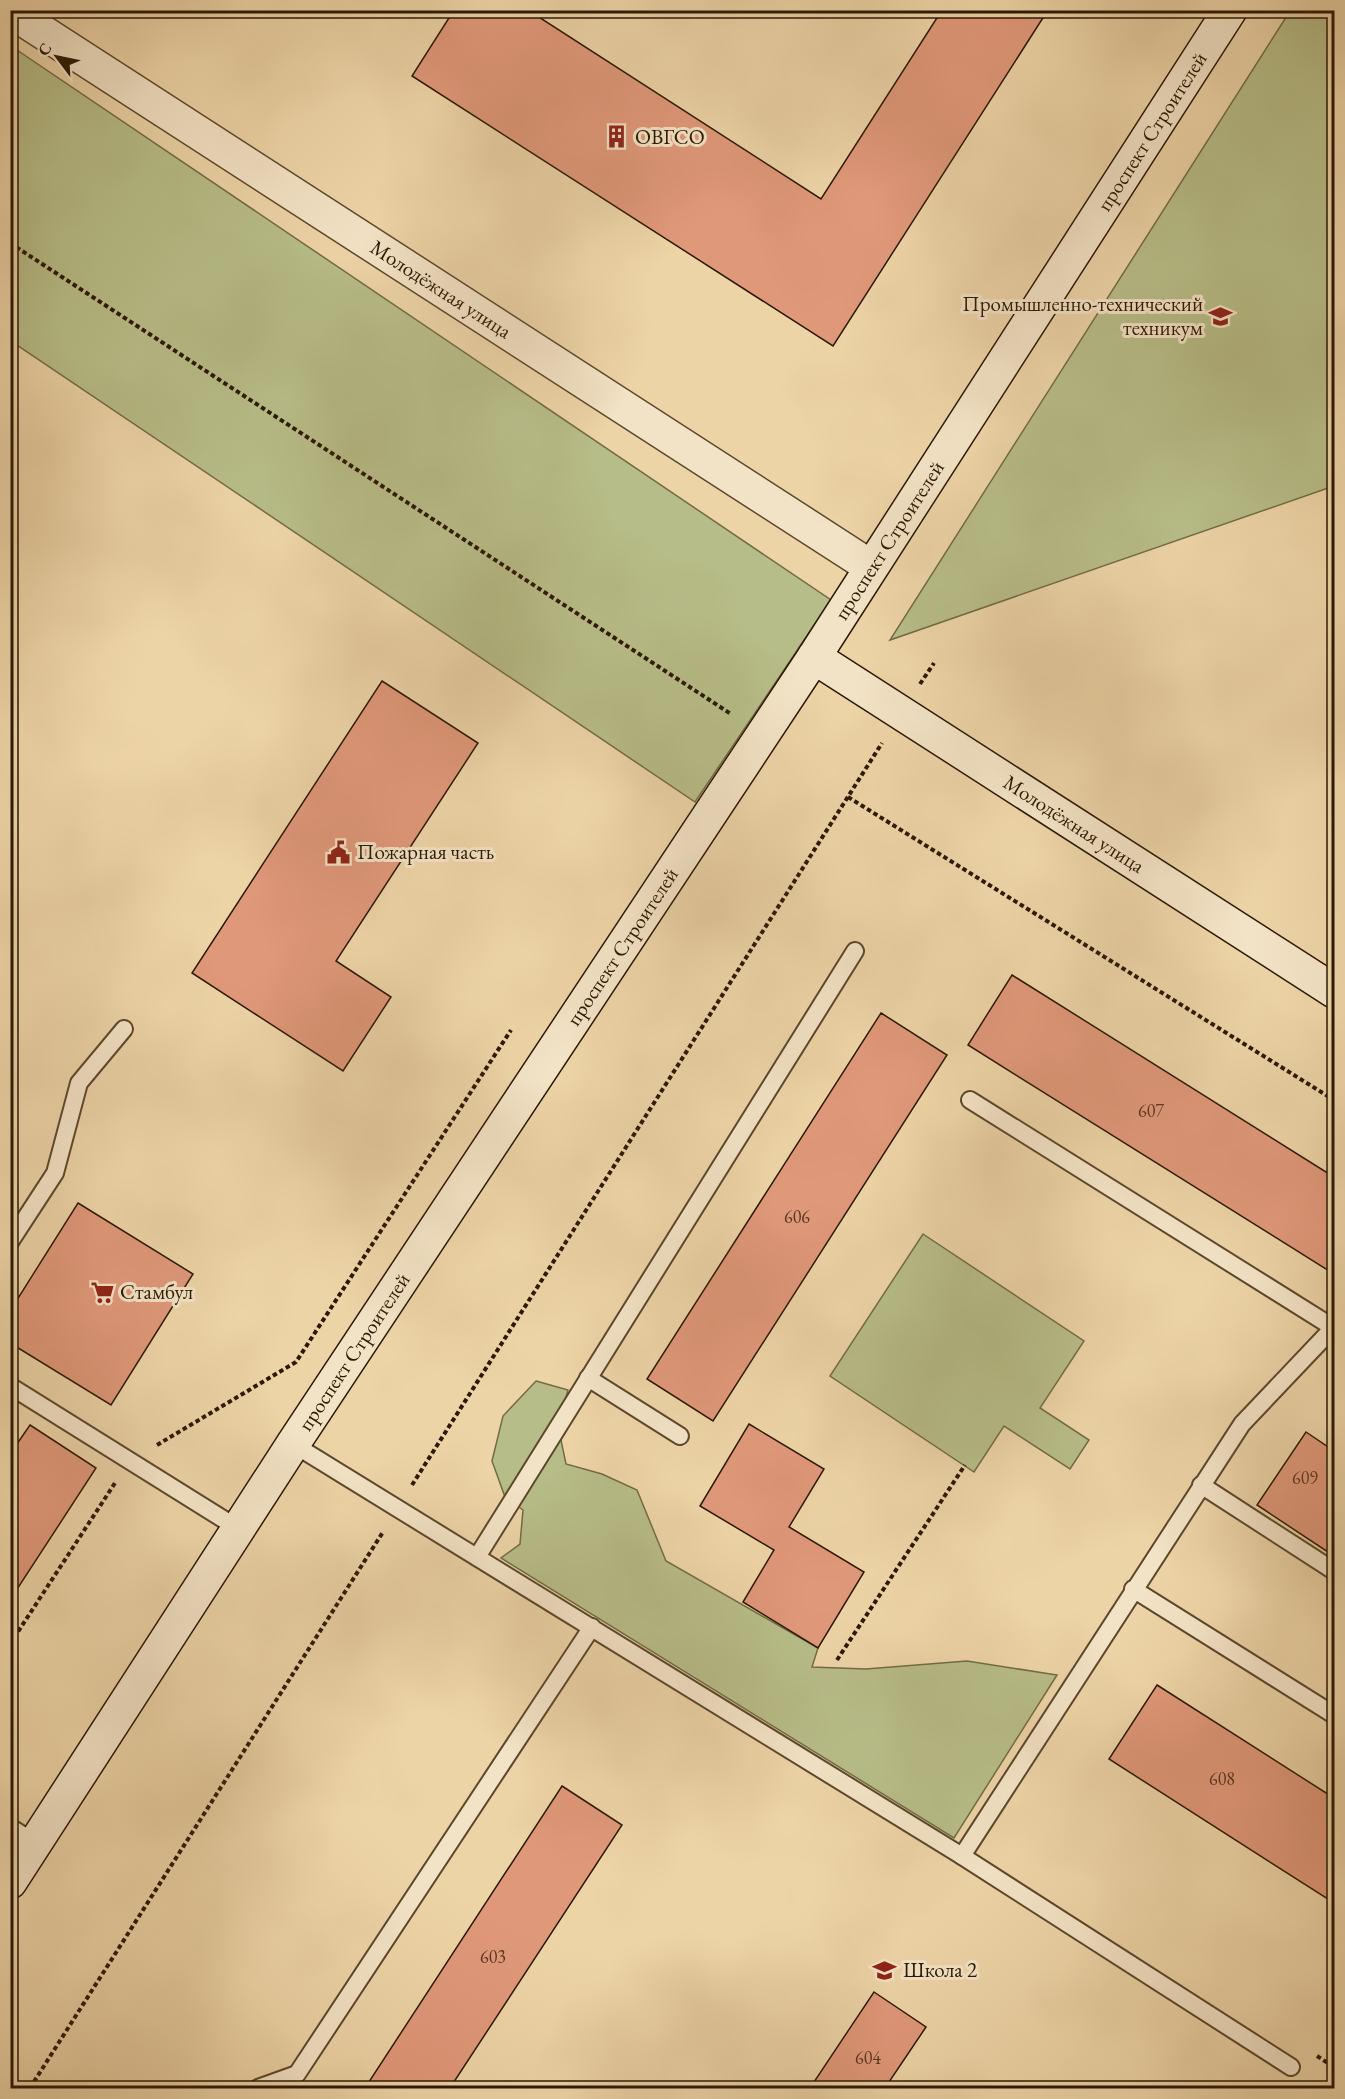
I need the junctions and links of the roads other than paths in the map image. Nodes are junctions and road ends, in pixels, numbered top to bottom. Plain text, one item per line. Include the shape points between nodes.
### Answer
1 (10, 10) edge
2 (1230, 10) edge
3 (871, 567) junction
4 (814, 657) junction
5 (855, 951) dead end
6 (1335, 991) edge
7 (123, 1029) dead end
8 (970, 1100) dead end
9 (10, 1242) edge
10 (1334, 1328) edge
11 (588, 1378) junction
12 (10, 1386) edge
13 (680, 1436) dead end
14 (293, 1444) junction
15 (1201, 1485) junction
16 (238, 1529) junction
17 (477, 1557) junction
18 (1335, 1571) edge
19 (1133, 1589) junction
20 (592, 1628) junction
21 (1335, 1714) edge
22 (23, 1835) edge
23 (962, 1856) junction
24 (10, 1882) edge
25 (1291, 2067) dead end
26 (258, 2088) edge

1 - 3 street, Молодёжная улица
2 - 3 street, проспект Строителей
3 - 4 street, проспект Строителей
4 - 6 street, Молодёжная улица
4 - 14 street, проспект Строителей
5 - 11 lane
7 - 9 lane via 80,1083 55,1173
8 - 10 lane
10 - 15 lane via 1242,1424
11 - 13 lane
11 - 17 lane
12 - 16 lane
14 - 16 street, проспект Строителей
14 - 17 lane
15 - 18 lane
15 - 19 lane
16 - 22 street, проспект Строителей
17 - 20 lane
19 - 21 lane
19 - 23 lane
20 - 23 lane
20 - 26 lane via 297,2074
22 - 24 street, проспект Строителей
23 - 25 lane

